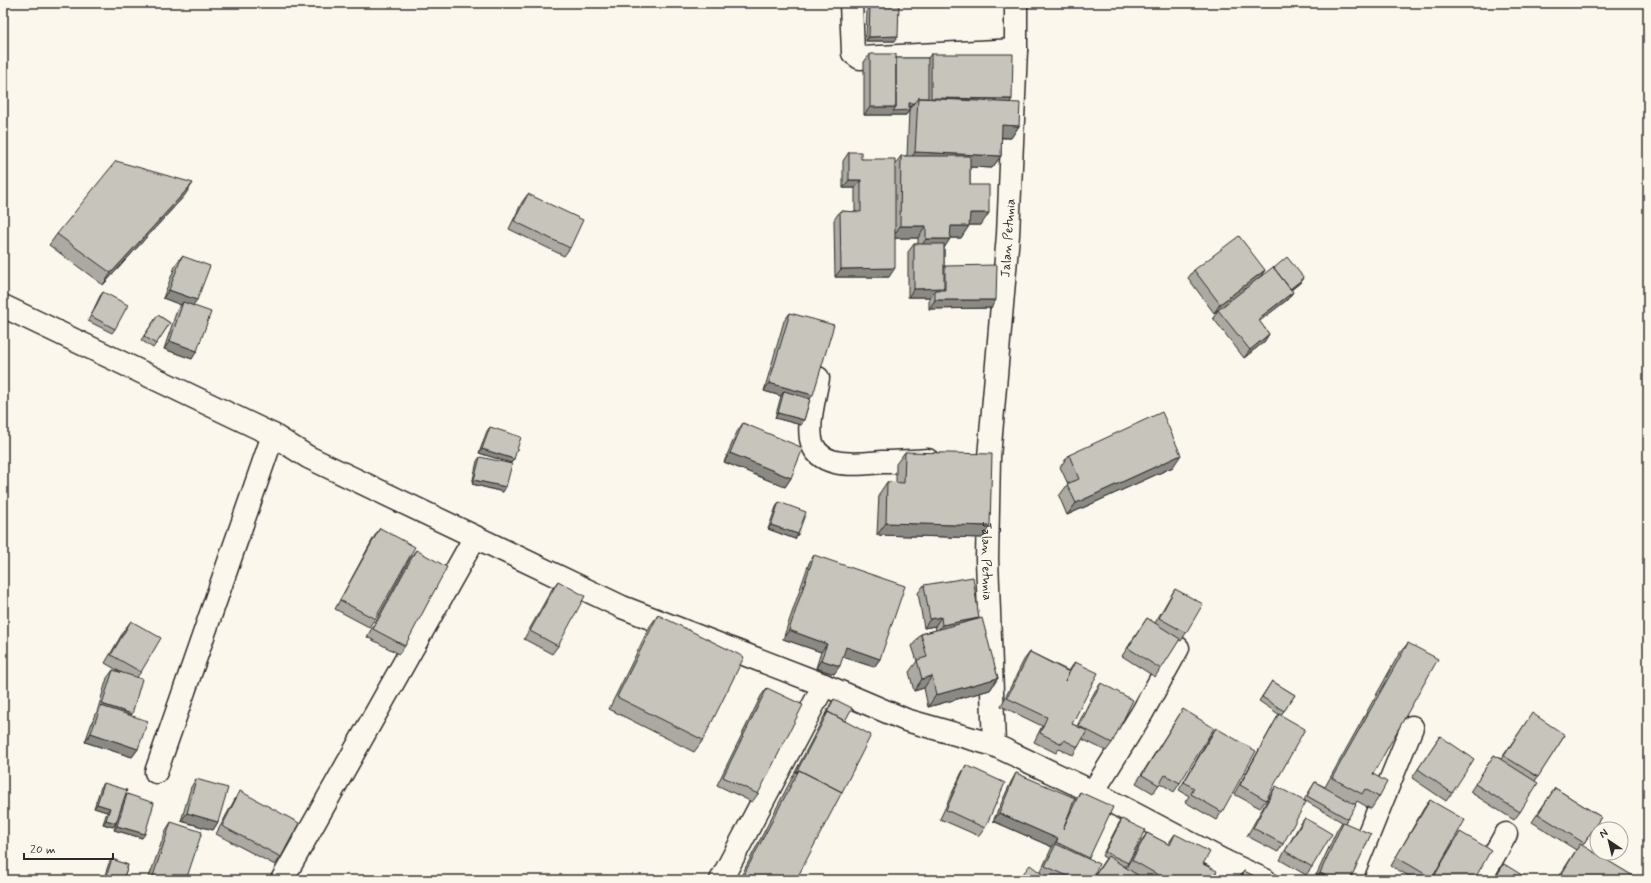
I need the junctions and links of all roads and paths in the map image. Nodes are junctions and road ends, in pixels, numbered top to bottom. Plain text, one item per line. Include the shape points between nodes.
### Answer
1 (851, 3) edge
2 (1016, 3) edge
3 (1016, 50) junction
4 (3, 306) edge
5 (818, 378) edge
6 (273, 435) junction
7 (989, 457) junction
8 (475, 537) junction
9 (1178, 648) edge
10 (824, 685) junction
11 (1412, 727) edge
12 (994, 745) junction
13 (156, 772) dead end
14 (1093, 792) junction
15 (1506, 834) dead end
16 (1220, 871) edge
17 (282, 880) edge
18 (721, 880) edge
19 (1265, 880) edge
20 (1350, 880) edge
21 (1480, 880) edge

1 - 3 street via 853,53 860,58
2 - 3 street, Jalan Petunia
3 - 7 street, Jalan Petunia via 1008,235
4 - 6 street
5 - 7 street via 810,428 811,440 816,452 826,459 846,464
6 - 8 street via 308,457
6 - 13 street
7 - 12 street, Jalan Petunia via 987,559
8 - 10 street via 622,607
8 - 17 street
9 - 14 street via 1142,714
10 - 12 street via 906,720
10 - 18 street
11 - 20 street
12 - 14 street
14 - 16 street
15 - 21 street
16 - 19 street

